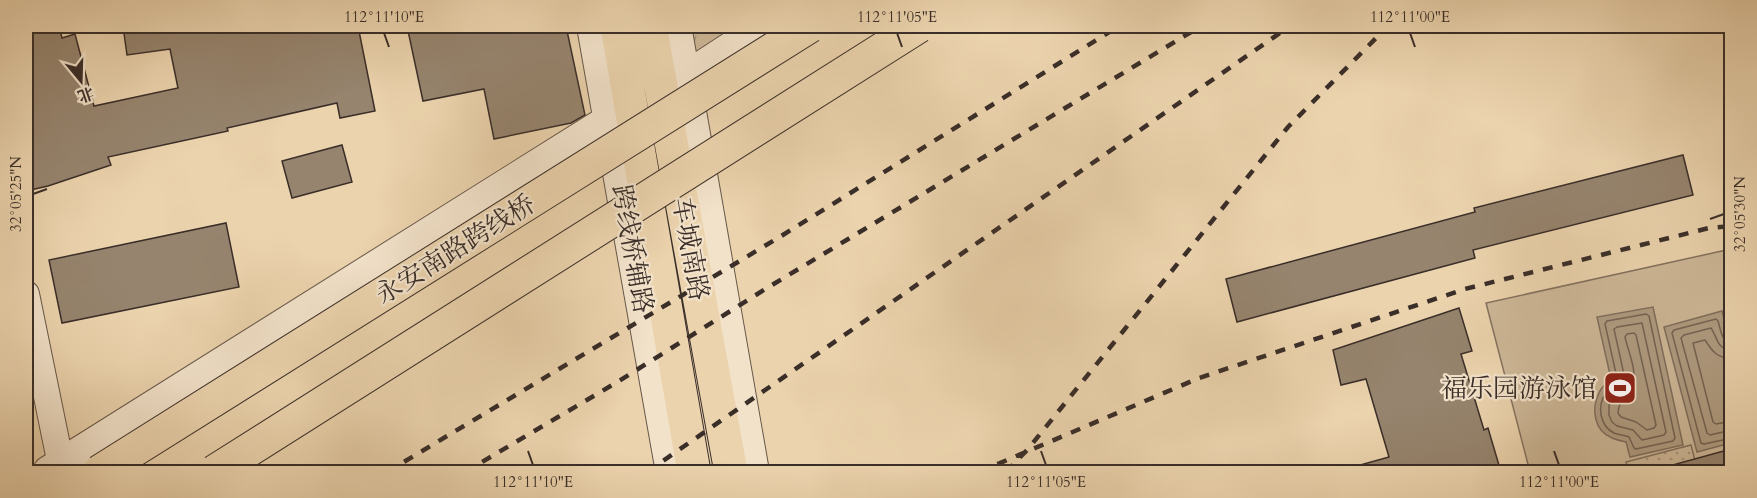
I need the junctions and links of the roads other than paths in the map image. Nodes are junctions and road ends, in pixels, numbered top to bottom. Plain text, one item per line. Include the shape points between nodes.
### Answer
1 (593, 26) edge
2 (617, 26) edge
3 (650, 26) edge
4 (675, 26) edge
5 (765, 26) edge
6 (810, 26) edge
7 (919, 26) edge
8 (684, 79) junction
9 (610, 120) junction
10 (26, 294) edge
11 (55, 469) edge
12 (99, 472) edge
13 (214, 472) edge
14 (672, 472) edge
15 (694, 472) edge
16 (731, 472) edge
17 (753, 472) edge

1 - 9 street, 跨线桥辅路
2 - 15 main road, 车城南路
3 - 16 main road, 车城南路
4 - 8 street
5 - 8 street
6 - 12 main road, 永安南路跨线桥, bridge
7 - 13 main road, bridge
8 - 17 street
9 - 11 street
9 - 14 street, 跨线桥辅路
10 - 11 street

